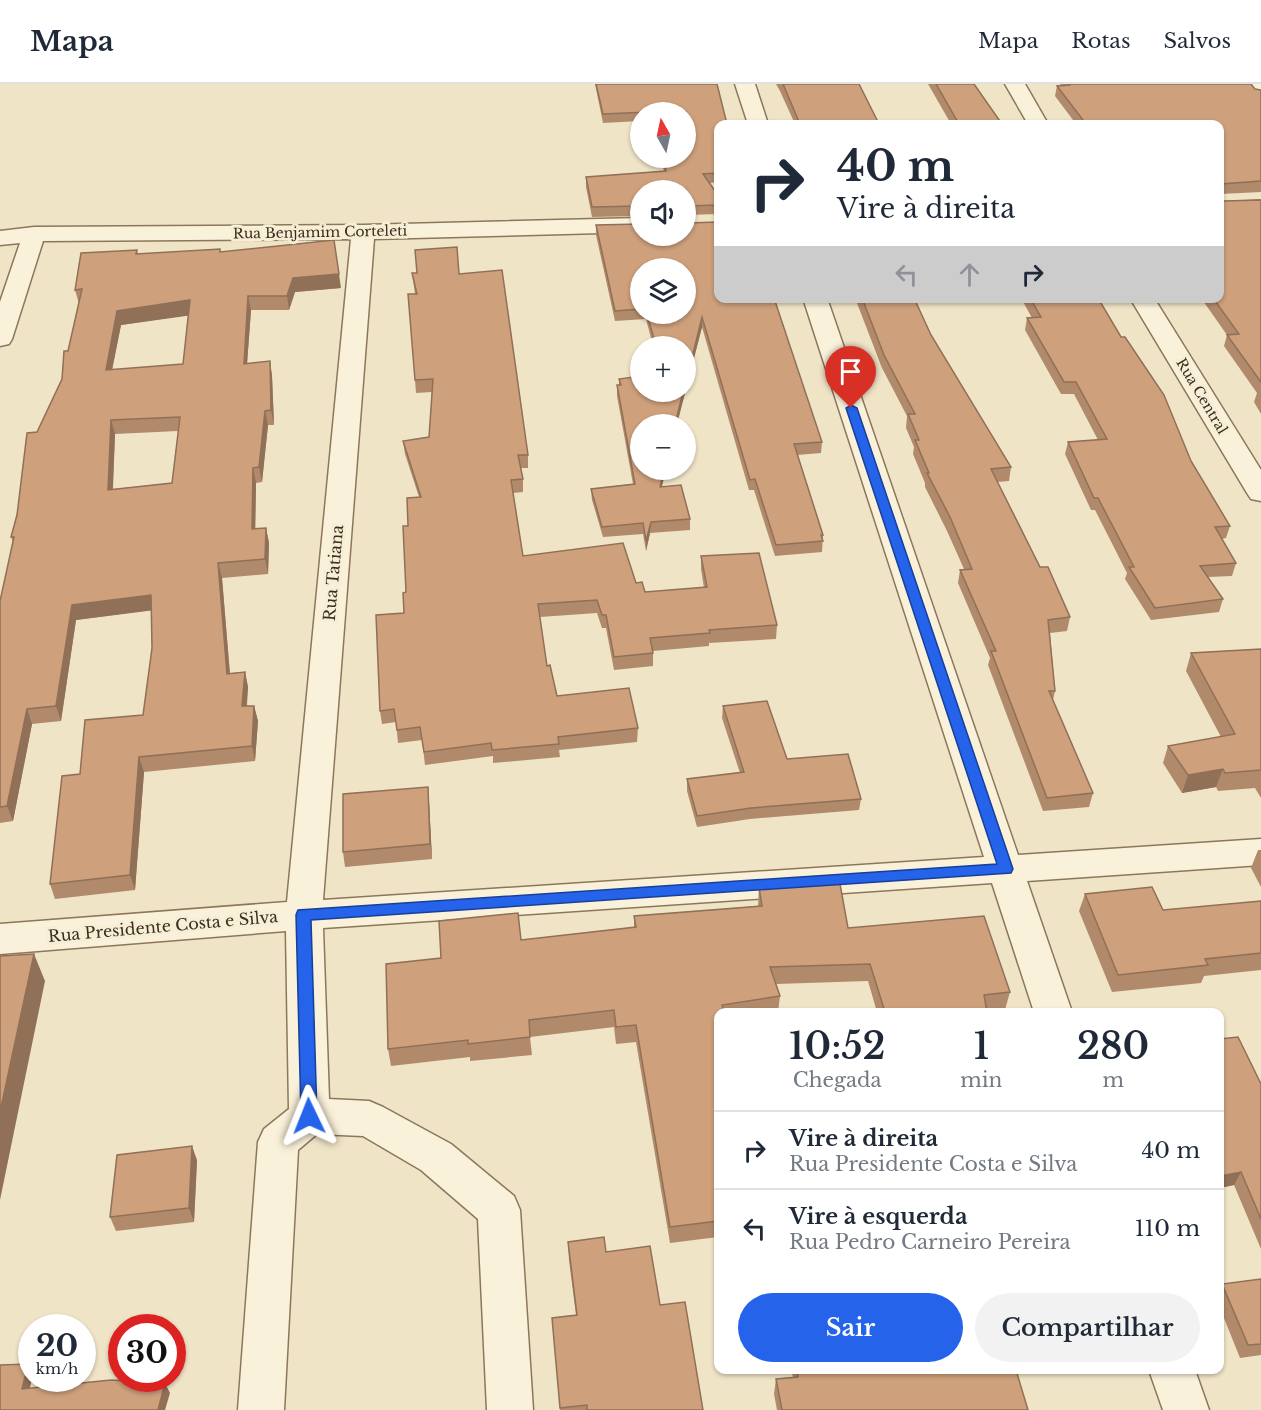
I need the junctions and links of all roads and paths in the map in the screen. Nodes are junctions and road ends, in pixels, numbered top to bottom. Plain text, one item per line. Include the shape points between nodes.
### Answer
1 (745, 84) edge
2 (1015, 84) edge
3 (1253, 84) edge
4 (1261, 94) edge
5 (757, 120) edge
6 (1036, 120) edge
7 (630, 225) edge
8 (363, 232) junction
9 (34, 234) junction
10 (0, 238) edge
11 (817, 303) edge
12 (1145, 303) edge
13 (0, 339) edge
14 (1261, 493) edge
15 (1261, 852) edge
16 (1006, 869) junction
17 (304, 915) junction
18 (0, 939) edge
19 (1052, 1008) edge
20 (309, 1116) junction
21 (1173, 1374) edge
22 (261, 1410) edge
23 (510, 1410) edge
24 (1186, 1410) edge

1 - 5 street
2 - 6 street
3 - 4 street
7 - 8 street, Rua Benjamim Corteleti
8 - 9 street, Rua Benjamim Corteleti
8 - 17 street, Rua Tatiana
9 - 10 street, Rua Benjamim Corteleti
9 - 13 street
11 - 16 street
12 - 14 street, Rua Central
15 - 16 street, Rua Presidente Costa e Silva
16 - 17 street, Rua Presidente Costa e Silva
16 - 19 street
17 - 18 street, Rua Presidente Costa e Silva
17 - 20 street, Rua Tatiana
20 - 22 street via 278,1142
20 - 23 street via 369,1119 436,1156 499,1210
21 - 24 street

